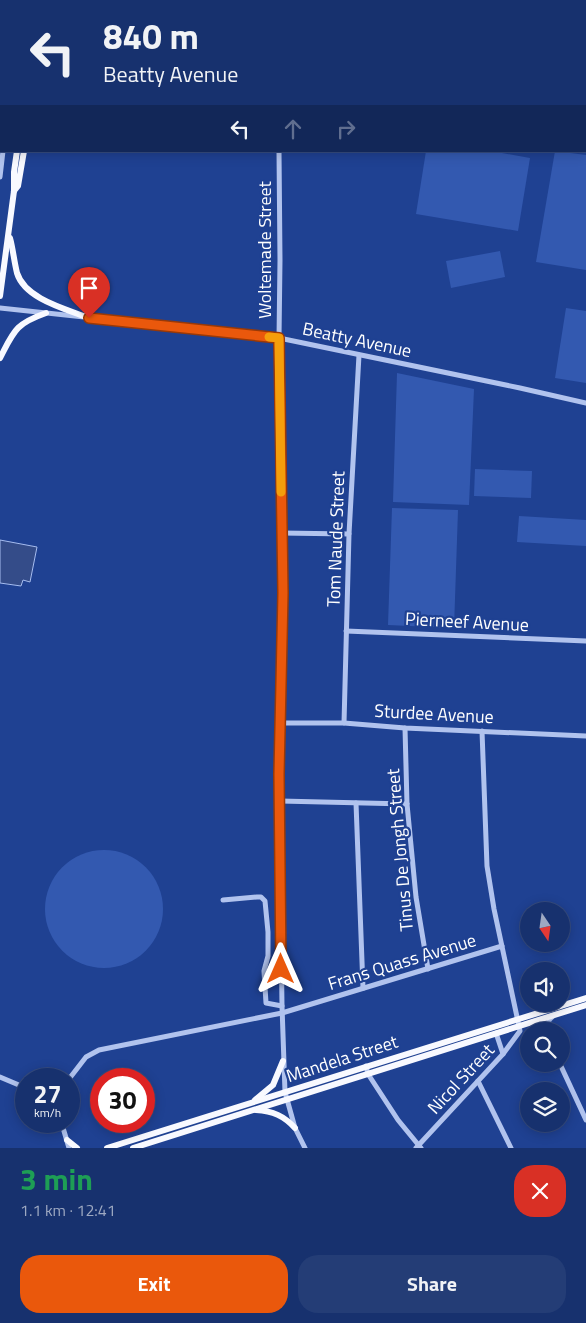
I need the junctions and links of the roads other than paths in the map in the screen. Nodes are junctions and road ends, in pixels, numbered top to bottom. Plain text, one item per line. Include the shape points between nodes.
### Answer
1 (3, 152) edge
2 (17, 152) edge
3 (24, 152) edge
4 (279, 152) edge
5 (0, 177) edge
6 (14, 191) junction
7 (9, 232) junction
8 (0, 296) edge
9 (0, 308) edge
10 (46, 313) junction
11 (89, 318) junction
12 (279, 338) junction
13 (359, 355) junction
14 (0, 358) edge
15 (586, 403) edge
16 (281, 533) junction
17 (349, 534) junction
18 (346, 630) junction
19 (586, 641) edge
20 (280, 722) junction
21 (344, 723) junction
22 (405, 728) junction
23 (482, 731) junction
24 (586, 736) edge
25 (280, 801) junction
26 (356, 803) junction
27 (407, 804) junction
28 (223, 900) dead end
29 (502, 946) junction
30 (428, 969) junction
31 (363, 988) junction
32 (586, 998) edge
33 (586, 1005) edge
34 (282, 1006) junction
35 (282, 1013) junction
36 (553, 1015) junction
37 (519, 1022) junction
38 (549, 1022) edge
39 (496, 1033) junction
40 (503, 1054) junction
41 (283, 1061) junction
42 (366, 1066) junction
43 (76, 1068) edge
44 (564, 1072) edge
45 (368, 1074) junction
46 (0, 1077) edge
47 (478, 1081) junction
48 (15, 1083) edge
49 (285, 1096) junction
50 (249, 1103) junction
51 (252, 1110) junction
52 (586, 1120) edge
53 (295, 1128) junction
54 (65, 1133) edge
55 (67, 1140) junction
56 (418, 1147) edge
57 (68, 1148) edge
58 (77, 1148) edge
59 (107, 1148) edge
60 (132, 1148) edge
61 (305, 1148) edge
62 (511, 1148) edge

1 - 5 street
2 - 6 main road
3 - 6 main road via 18,186
4 - 12 street, Woltemade Street
6 - 7 main road
7 - 8 main road
7 - 11 main road via 18,274 28,291
9 - 10 street, Beatty Avenue
10 - 11 street, Beatty Avenue
10 - 14 main road via 19,326
11 - 12 street, Beatty Avenue
12 - 13 street, Beatty Avenue
12 - 16 street, Woltemade Street
13 - 15 street, Beatty Avenue
13 - 17 street, Tom Naude Street
16 - 17 street
16 - 20 street, Woltemade Street
17 - 18 street, Tom Naude Street
18 - 19 street, Pierneef Avenue
18 - 21 street, Tom Naude Street
20 - 21 street, Sturdee Avenue
20 - 25 street, Woltemade Street
21 - 22 street, Sturdee Avenue
22 - 23 street, Sturdee Avenue
22 - 27 street, Tinus De Jongh Street
23 - 24 street, Sturdee Avenue
23 - 29 street via 487,866
25 - 26 street
25 - 34 street, Woltemade Street
26 - 27 street
26 - 31 street
27 - 30 street, Tinus De Jongh Street via 416,897
28 - 34 street via 260,897 265,901 268,948 264,971 266,1003
29 - 30 street, Frans Quass Avenue
29 - 37 street
30 - 31 street, Frans Quass Avenue
31 - 35 street, Frans Quass Avenue
32 - 37 main road, Mandela Street
33 - 36 main road, Mandela Street
34 - 35 street, Woltemade Street
35 - 41 street, Woltemade Street
35 - 43 street, Frans Quass Avenue via 94,1052
36 - 37 main road, Mandela Street
36 - 38 street
37 - 39 main road, Mandela Street
37 - 40 street, Nicol Street via 518,1035
37 - 42 main road, Mandela Street
39 - 40 street
39 - 45 main road, Mandela Street
40 - 47 street, Nicol Street
41 - 49 street, Woltemade Street
41 - 50 main road via 273,1085
42 - 45 street
42 - 49 main road, Mandela Street
44 - 52 street
45 - 49 main road, Mandela Street
45 - 56 street
46 - 48 street
47 - 56 street, Nicol Street
47 - 62 street
49 - 50 main road, Mandela Street
49 - 51 main road, Mandela Street
49 - 53 street, Woltemade Street
50 - 59 main road, Mandela Street
51 - 53 main road via 275,1113
51 - 60 main road, Mandela Street
53 - 61 street, Woltemade Street
54 - 55 street
55 - 57 main road
55 - 58 main road

